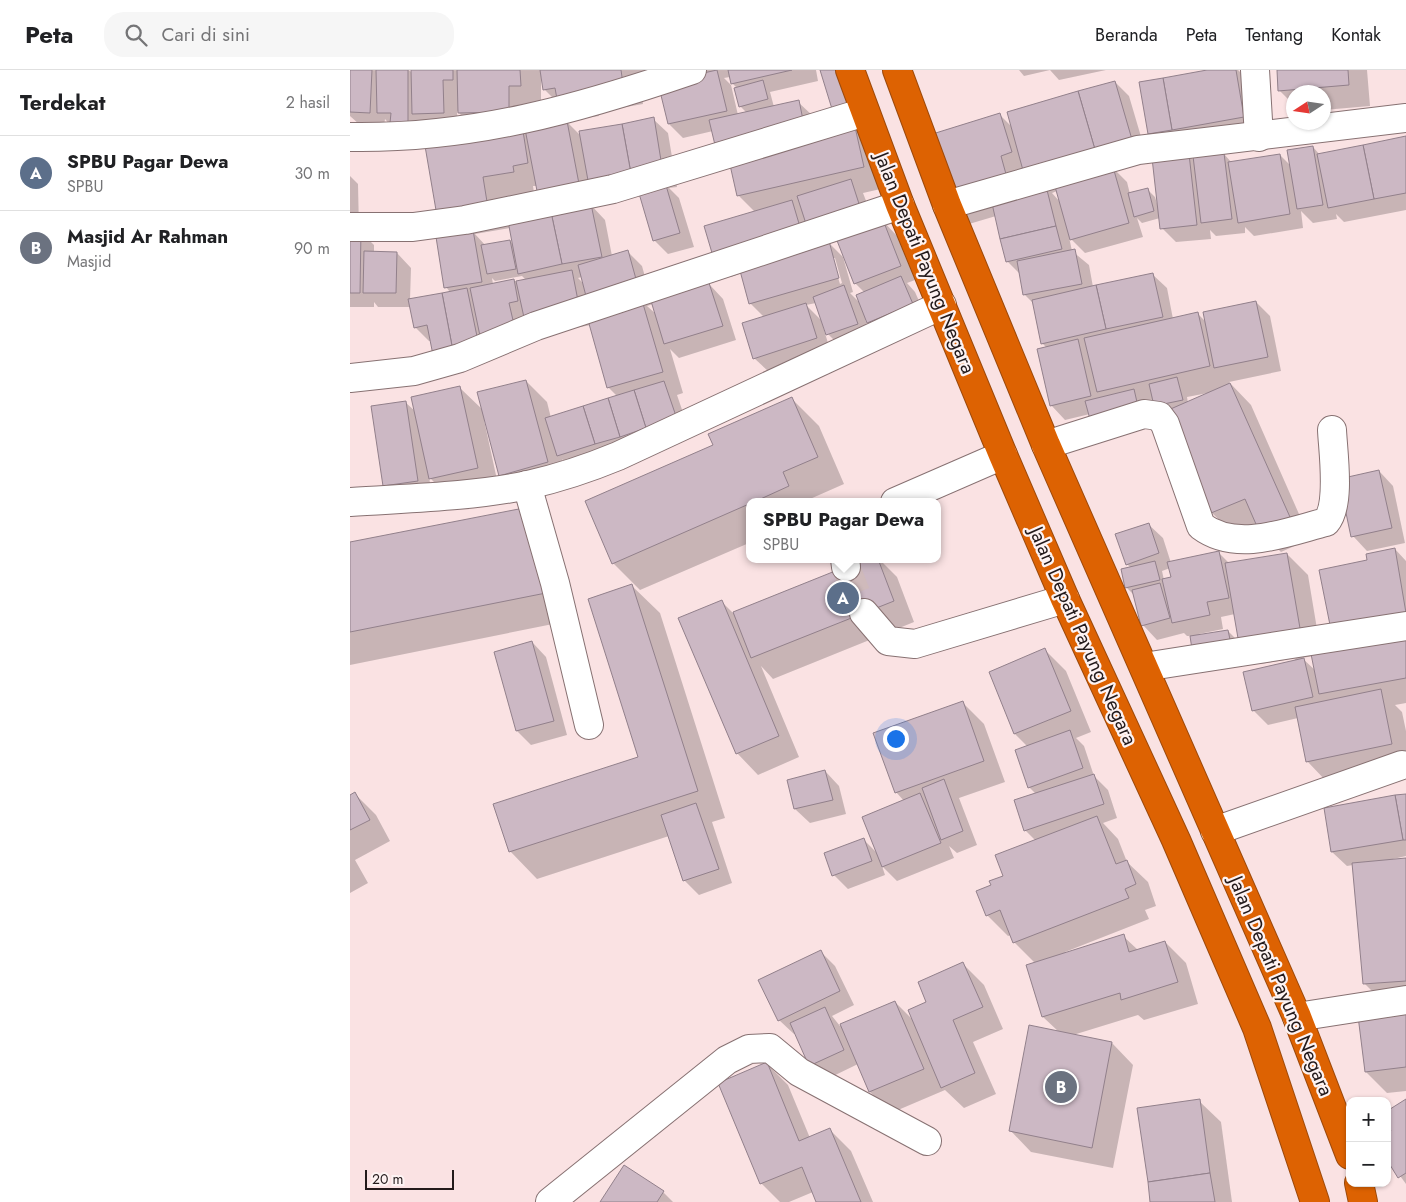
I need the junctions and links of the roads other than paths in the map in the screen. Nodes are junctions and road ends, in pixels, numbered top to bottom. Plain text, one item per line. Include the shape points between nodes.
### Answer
1 (692, 70) edge
2 (850, 70) edge
3 (897, 70) edge
4 (1254, 70) edge
5 (864, 112) junction
6 (1406, 118) edge
7 (350, 137) edge
8 (1260, 137) junction
9 (900, 205) junction
10 (947, 205) junction
11 (350, 227) edge
12 (942, 305) junction
13 (350, 378) edge
14 (1332, 430) dead end
15 (1046, 446) junction
16 (1003, 455) junction
17 (527, 485) junction
18 (904, 498) edge
19 (350, 502) edge
20 (1065, 599) junction
21 (864, 613) tunnel mouth
22 (1406, 626) edge
23 (1144, 667) junction
24 (590, 725) dead end
25 (1402, 765) dead end
26 (1215, 831) junction
27 (1406, 1000) edge
28 (1297, 1017) junction
29 (927, 1141) dead end
30 (1346, 1145) edge
31 (1360, 1187) edge
32 (550, 1202) edge
33 (1315, 1202) edge
34 (1363, 1202) edge

1 - 7 street via 602,101 482,129 396,138
2 - 5 highway, Jalan Depati Payung Negara
3 - 10 highway, Jalan Depati Payung Negara
4 - 8 street
5 - 9 highway, Jalan Depati Payung Negara
5 - 11 street via 613,189 464,220 413,227
6 - 8 street
8 - 10 street via 1138,150
9 - 12 highway, Jalan Depati Payung Negara
9 - 13 street via 536,326 460,358 414,371
10 - 15 highway, Jalan Depati Payung Negara
12 - 16 highway, Jalan Depati Payung Negara
12 - 17 street via 618,456 578,472
14 - 15 street via 1334,503 1331,517 1326,522 1258,540 1212,535 1200,526 1165,424 1159,416 1144,414
15 - 23 highway, Jalan Depati Payung Negara
16 - 18 street
16 - 20 highway, Jalan Depati Payung Negara
17 - 19 street via 458,495
17 - 24 street
20 - 21 street via 915,644 888,641
20 - 33 highway, Jalan Depati Payung Negara via 1176,840 1257,1028
22 - 23 street
23 - 26 highway, Jalan Depati Payung Negara
25 - 26 street
26 - 28 highway, Jalan Depati Payung Negara
27 - 28 street
28 - 30 highway, Jalan Depati Payung Negara
29 - 32 street via 799,1072 770,1048 759,1047 727,1060
31 - 34 highway

